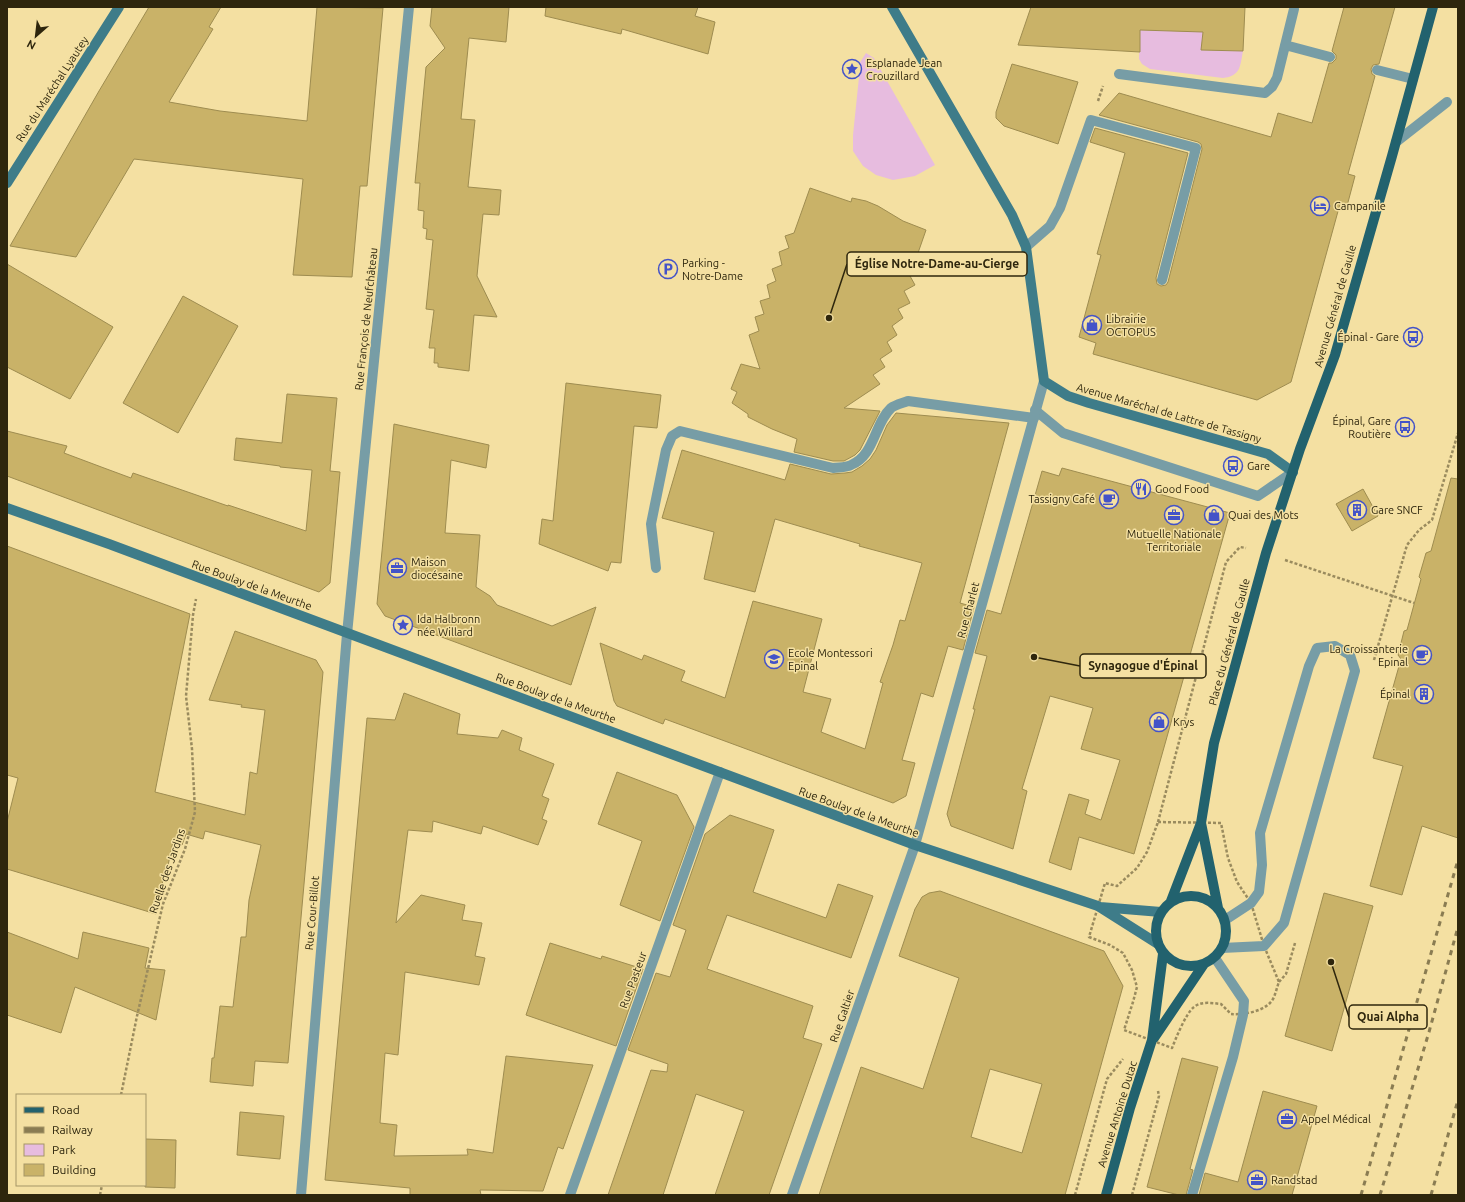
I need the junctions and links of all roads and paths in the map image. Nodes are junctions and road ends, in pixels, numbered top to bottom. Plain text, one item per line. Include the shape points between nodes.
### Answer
1 (119, 7) edge
2 (409, 7) edge
3 (892, 7) edge
4 (1433, 7) edge
5 (1294, 9) dead end
6 (1285, 45) junction
7 (1330, 57) dead end
8 (1377, 70) dead end
9 (1120, 74) joint
10 (1413, 79) junction
11 (1447, 102) dead end
12 (1091, 120) junction
13 (1396, 142) junction
14 (7, 183) edge
15 (1026, 247) junction
16 (1162, 280) dead end
17 (1044, 382) junction
18 (1035, 414) junction
19 (1293, 472) junction
20 (7, 508) edge
21 (1266, 553) junction
22 (656, 568) dead end
23 (200, 579) junction
24 (1414, 603) dead end
25 (347, 634) junction
26 (720, 772) junction
27 (1158, 822) junction
28 (1201, 823) junction
29 (915, 845) junction
30 (1171, 902) junction
31 (1251, 903) junction
32 (1098, 906) junction
33 (1218, 908) junction
34 (1161, 912) junction
35 (1225, 920) junction
36 (1158, 944) junction
37 (1264, 946) junction
38 (1222, 948) junction
39 (1164, 954) junction
40 (1215, 958) junction
41 (1204, 964) junction
42 (1243, 1015) junction
43 (1139, 1035) junction
44 (1135, 1040) dead end
45 (1152, 1040) junction
46 (1124, 1056) dead end
47 (121, 1094) edge
48 (301, 1195) edge
49 (570, 1195) edge
50 (792, 1195) edge
51 (1075, 1195) edge
52 (1106, 1195) edge
53 (1192, 1195) edge

1 - 14 main road, Rue du Maréchal Lyautey
2 - 25 street, Rue François de Neufchâteau
3 - 15 main road via 1012,215
4 - 10 main road, Avenue Général de Gaulle
5 - 6 street
6 - 7 street
6 - 9 street via 1277,78 1265,93
8 - 10 street
9 - 12 path via 1107,75
10 - 13 main road, Avenue Général de Gaulle
11 - 13 street
12 - 15 street via 1060,208 1050,226
12 - 16 street via 1196,148
13 - 19 main road, Avenue Général de Gaulle via 1335,355
15 - 17 main road
17 - 18 street, Rue Charlet
17 - 19 main road, Avenue Maréchal de Lattre de Tassigny via 1068,396 1089,403 1268,454
18 - 19 street via 1063,433 1258,496
18 - 22 street via 908,401 892,407 884,416 869,450 860,460 850,466 833,468 680,431 672,436 666,450 651,524
18 - 29 street, Rue Charlet
19 - 21 main road, Place du Général de Gaulle
20 - 23 main road, Rue Boulay de la Meurthe
21 - 24 path
21 - 27 path via 1240,547 1226,562
21 - 28 main road, Place du Général de Gaulle via 1214,743
23 - 25 main road, Rue Boulay de la Meurthe
23 - 47 path, Ruelle des Jardins via 193,615 186,696 195,812 185,849 163,904
25 - 26 main road, Rue Boulay de la Meurthe
25 - 48 street, Rue Cour-Billot
26 - 29 main road, Rue Boulay de la Meurthe
26 - 49 street, Rue Pasteur
27 - 28 path
27 - 32 path via 1138,868 1117,886 1105,883
28 - 30 main road, Place du Général de Gaulle
28 - 31 path via 1221,823 1228,858 1237,882
28 - 33 main road, Place du Général de Gaulle
29 - 32 main road, Rue Boulay de la Meurthe
29 - 50 street, Rue Galtier
30 - 33 main road via 1190,896 1200,897
30 - 34 main road
31 - 35 street
31 - 37 path
31 - 37 street via 1260,892 1260,833 1309,666 1317,648 1335,646 1350,655 1355,671 1284,923
32 - 34 main road, Rue Boulay de la Meurthe
32 - 36 main road, Rue Boulay de la Meurthe
32 - 43 path via 1088,937 1123,953 1132,970 1137,987 1124,1030
33 - 35 main road
34 - 36 main road via 1157,922
35 - 38 main road via 1226,939
36 - 39 main road
37 - 38 street
37 - 42 path via 1279,982 1274,998 1267,1006
38 - 40 main road
39 - 41 main road via 1182,966 1194,967
39 - 45 main road, Avenue Antoine Dutac
40 - 41 main road
40 - 42 street via 1244,1001
41 - 45 main road, Avenue Antoine Dutac
42 - 45 path via 1231,1014 1221,1004 1206,1002 1194,1007 1182,1025 1172,1048
42 - 53 street
43 - 44 path
43 - 45 path
45 - 52 main road, Avenue Antoine Dutac
46 - 51 path via 1107,1079

